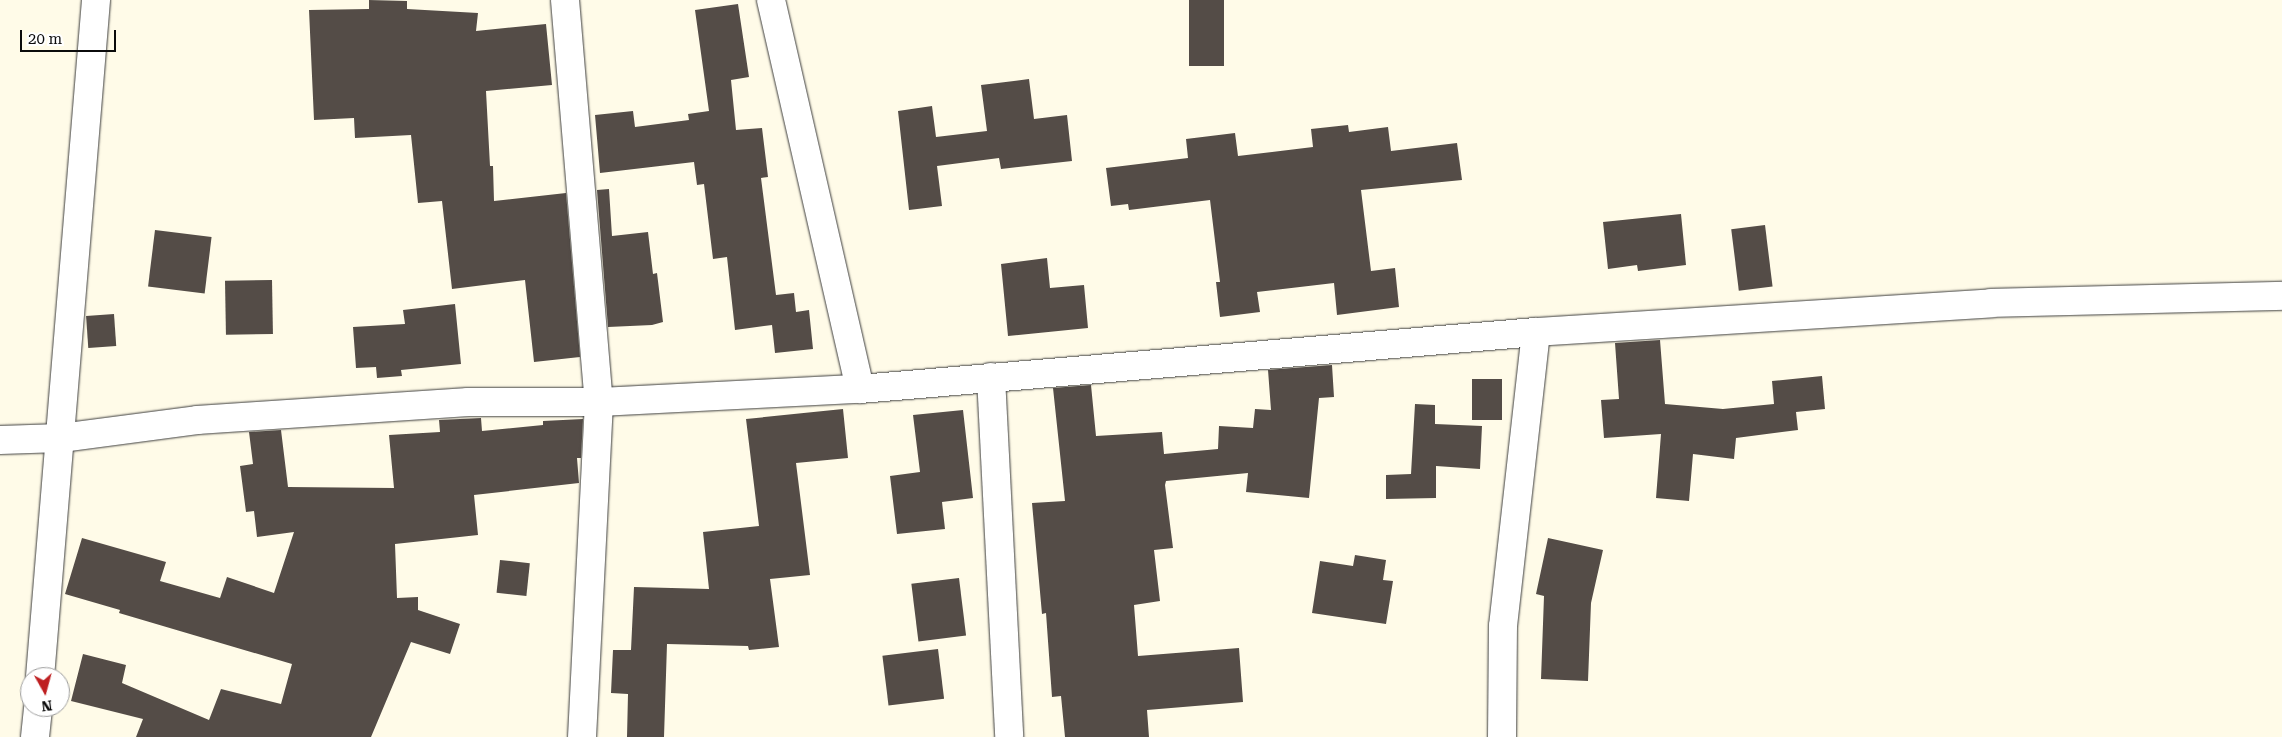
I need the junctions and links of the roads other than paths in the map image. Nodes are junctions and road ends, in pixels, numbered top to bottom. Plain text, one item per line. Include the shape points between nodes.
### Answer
1 (96, 0) edge
2 (564, 0) edge
3 (771, 0) edge
4 (2282, 296) edge
5 (1536, 332) junction
6 (991, 377) junction
7 (860, 389) junction
8 (599, 402) junction
9 (61, 438) junction
10 (0, 440) edge
11 (41, 667) edge
12 (37, 717) edge
13 (35, 737) edge
14 (582, 737) edge
15 (1009, 737) edge
16 (1502, 737) edge

1 - 9 street
2 - 8 street
3 - 7 street
4 - 5 street via 1992,303
5 - 6 street
5 - 16 street via 1503,626
6 - 7 street
6 - 15 street
7 - 8 street
8 - 9 street via 468,402 197,420
8 - 14 street
9 - 10 street
9 - 11 street
12 - 13 street

